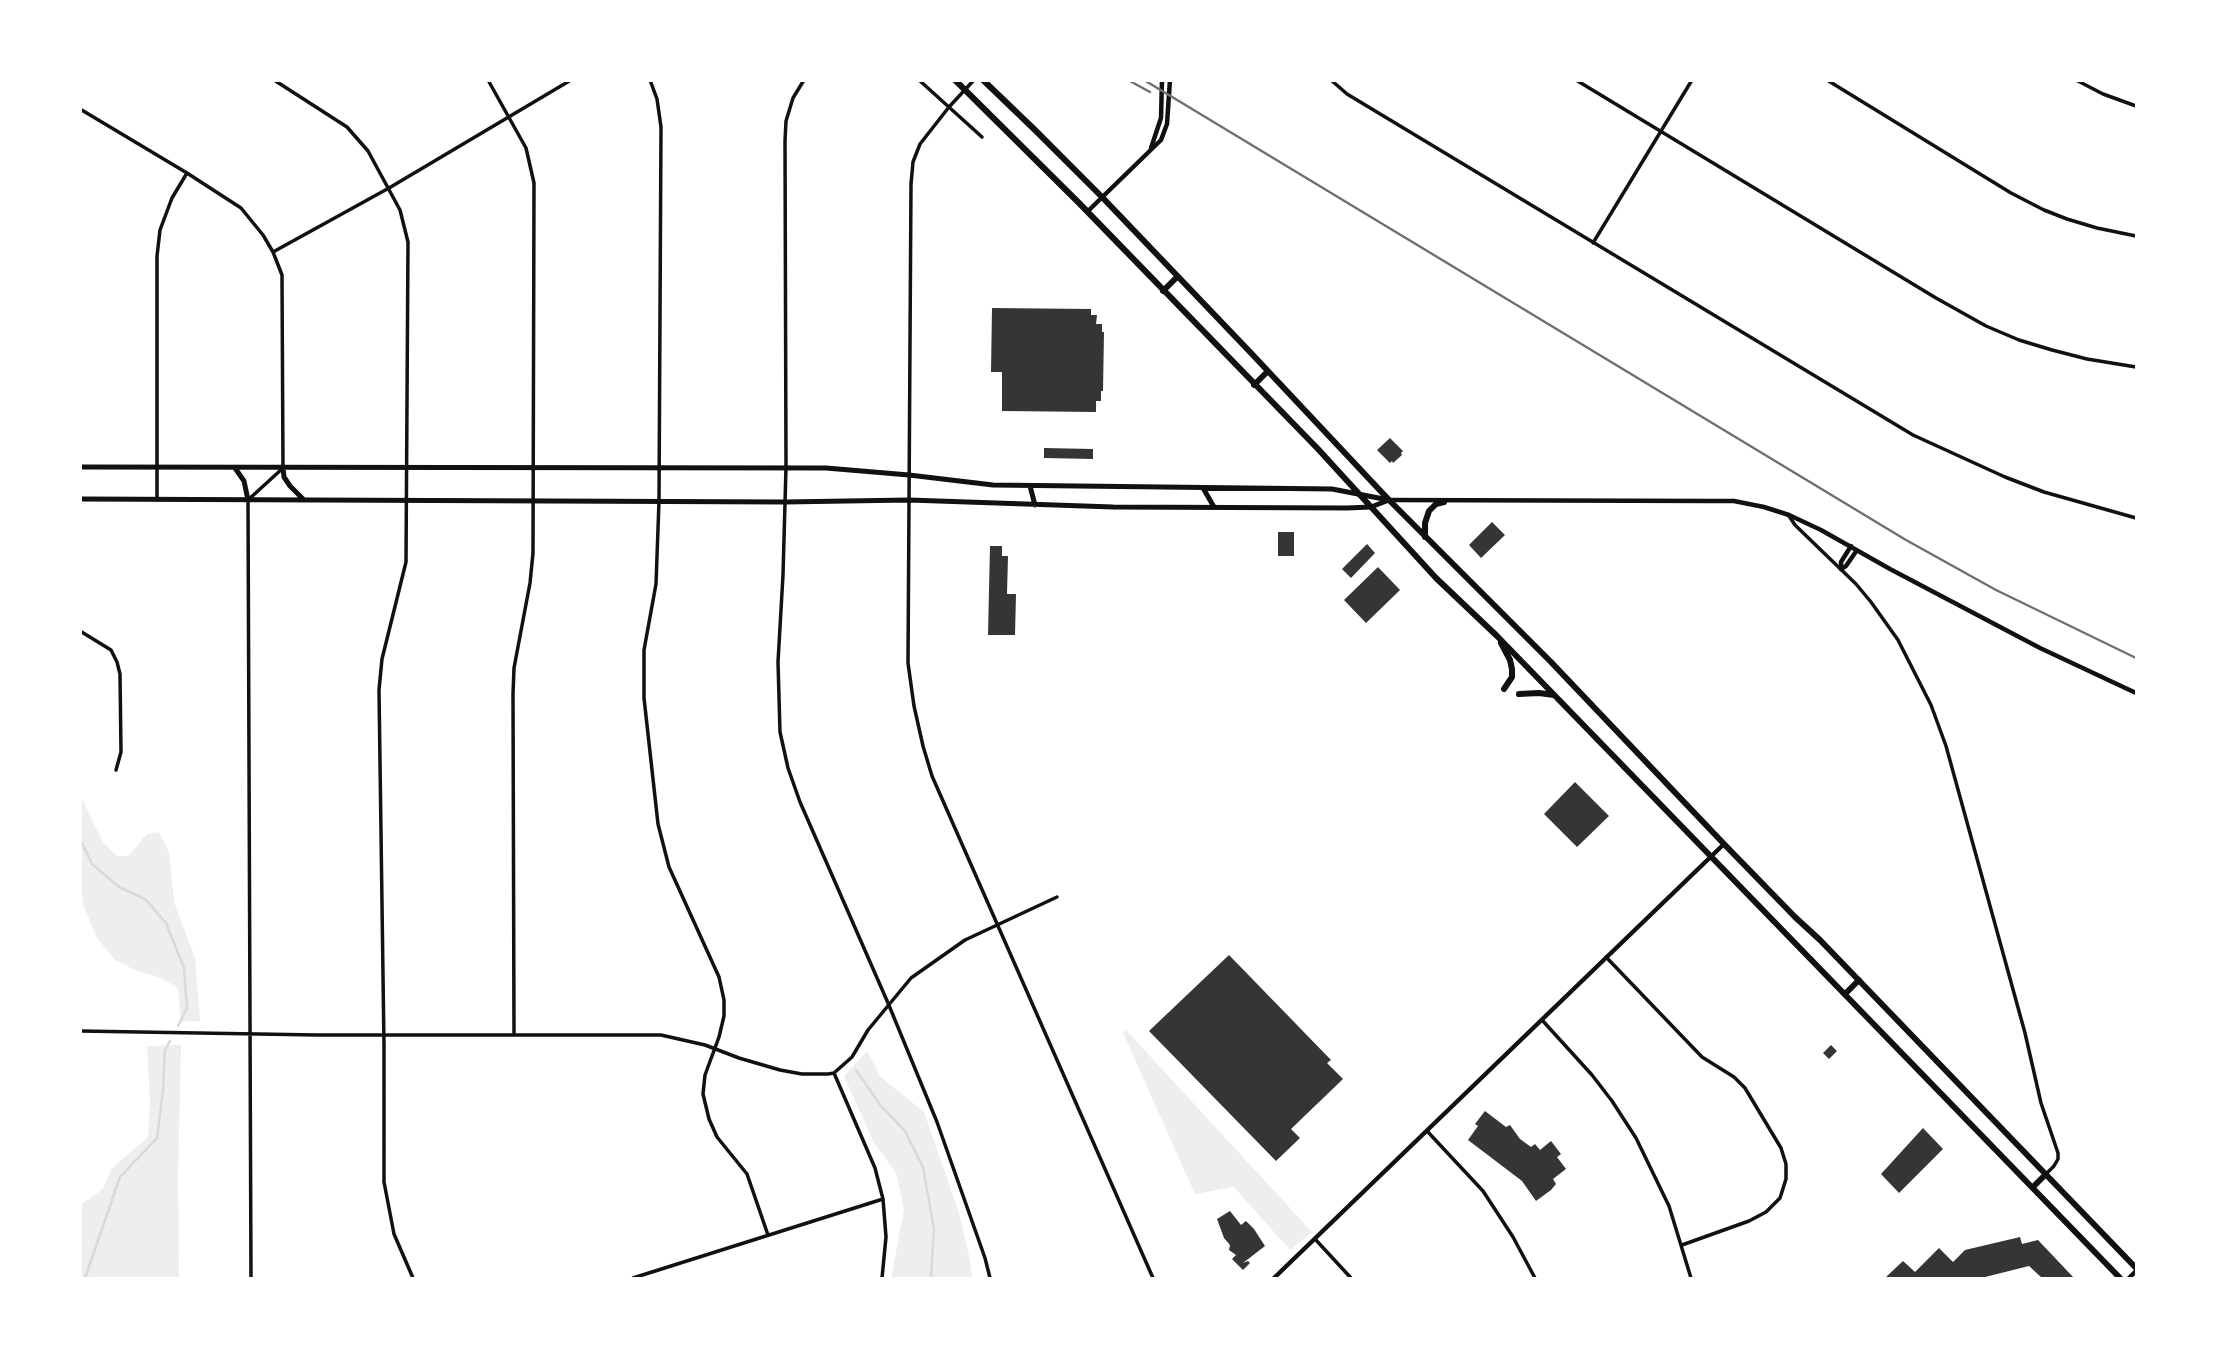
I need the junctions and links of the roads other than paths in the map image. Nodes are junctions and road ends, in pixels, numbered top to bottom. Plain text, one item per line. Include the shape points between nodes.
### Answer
1 (274, 80) edge
2 (488, 80) edge
3 (571, 80) edge
4 (650, 80) edge
5 (804, 80) edge
6 (919, 80) edge
7 (955, 80) edge
8 (974, 80) edge
9 (983, 80) edge
10 (1162, 80) edge
11 (1170, 80) edge
12 (1331, 80) edge
13 (1576, 80) edge
14 (1692, 80) edge
15 (1827, 80) edge
16 (2076, 80) edge
17 (965, 90) junction
18 (2137, 106) edge
19 (949, 107) junction
20 (80, 109) edge
21 (510, 116) junction
22 (1661, 132) junction
23 (982, 137) dead end
24 (1149, 152) junction
25 (187, 173) junction
26 (389, 188) junction
27 (1102, 198) junction
28 (1088, 211) junction
29 (2137, 236) edge
30 (1593, 243) junction
31 (273, 252) junction
32 (1177, 276) junction
33 (1163, 291) junction
34 (2137, 367) edge
35 (1268, 371) junction
36 (1254, 385) junction
37 (80, 467) edge
38 (158, 467) junction
39 (408, 467) junction
40 (534, 467) junction
41 (660, 467) junction
42 (786, 467) junction
43 (235, 468) junction
44 (283, 468) junction
45 (909, 475) junction
46 (1030, 486) junction
47 (1203, 488) junction
48 (1357, 493) junction
49 (80, 499) edge
50 (157, 500) junction
51 (248, 500) junction
52 (304, 500) junction
53 (408, 500) junction
54 (909, 500) junction
55 (1389, 500) junction
56 (534, 501) junction
57 (659, 501) junction
58 (785, 502) junction
59 (1444, 502) junction
60 (1035, 505) junction
61 (1214, 507) junction
62 (1371, 508) junction
63 (1788, 515) junction
64 (2137, 518) edge
65 (1425, 537) junction
66 (1851, 546) junction
67 (1857, 550) junction
68 (1841, 569) junction
69 (80, 632) edge
70 (1497, 636) junction
71 (1504, 689) dead end
72 (2137, 693) edge
73 (1519, 694) dead end
74 (1554, 695) junction
75 (116, 770) dead end
76 (1724, 844) junction
77 (1710, 857) junction
78 (1057, 897) dead end
79 (997, 923) junction
80 (1606, 957) junction
81 (1859, 980) junction
82 (1845, 994) junction
83 (888, 1003) junction
84 (1541, 1019) junction
85 (80, 1031) edge
86 (249, 1033) junction
87 (383, 1035) junction
88 (514, 1035) junction
89 (714, 1048) junction
90 (834, 1073) junction
91 (1427, 1130) junction
92 (2046, 1174) junction
93 (2033, 1187) junction
94 (883, 1199) junction
95 (768, 1235) junction
96 (1315, 1239) junction
97 (1682, 1244) junction
98 (2137, 1269) edge
99 (251, 1279) edge
100 (413, 1279) edge
101 (633, 1279) edge
102 (882, 1279) edge
103 (990, 1279) edge
104 (1153, 1279) edge
105 (1274, 1279) edge
106 (1351, 1279) edge
107 (1535, 1279) edge
108 (1691, 1279) edge
109 (2120, 1279) edge
110 (2129, 1279) edge

1 - 26 street via 347,127 368,150
2 - 21 street
3 - 21 street
4 - 41 street via 661,127
5 - 42 street via 793,98 785,141
6 - 19 street
7 - 17 main road
8 - 17 street
9 - 27 main road
10 - 24 street via 1161,118
11 - 24 street via 1167,124 1161,140
12 - 30 street
13 - 22 street
14 - 22 street
15 - 29 street via 2011,193 2067,219
16 - 18 street
17 - 19 street
17 - 28 main road
19 - 23 street
19 - 45 street via 920,144 911,184
20 - 25 street
21 - 26 street
21 - 40 street via 526,148 534,183
22 - 30 street
22 - 34 street via 1986,326 2052,350
24 - 27 street
25 - 31 street via 241,208
25 - 38 street via 160,230
26 - 31 street
26 - 39 street via 408,242
27 - 28 street
27 - 32 main road
28 - 33 main road
30 - 64 street via 1913,435 2034,488
31 - 44 street via 282,275
32 - 33 main road
32 - 35 main road
33 - 36 main road
35 - 36 main road
35 - 55 main road
36 - 48 main road
37 - 38 main road
38 - 43 main road
38 - 50 street
39 - 40 main road
39 - 44 main road
39 - 53 street
40 - 41 main road
40 - 56 street
41 - 42 main road
41 - 57 street
42 - 45 main road
42 - 58 street
43 - 44 main road
43 - 51 main road
44 - 51 street
44 - 52 main road via 284,477
45 - 46 main road
45 - 54 street
46 - 47 main road
46 - 60 main road
47 - 48 main road
47 - 61 main road
48 - 55 main road
48 - 62 main road
49 - 50 main road
50 - 51 main road
51 - 52 main road
51 - 86 street
52 - 53 main road
53 - 56 main road
53 - 87 street via 406,562 379,690
54 - 58 main road
54 - 60 main road
54 - 79 street via 908,663 914,706 932,776
55 - 59 street
55 - 62 main road
55 - 65 main road
56 - 57 main road
56 - 88 street via 530,583 513,694
57 - 58 main road
57 - 89 street via 644,698 658,824 666,856 719,977 724,1000
58 - 83 street via 778,662 780,732 800,803
59 - 63 street via 1734,501
59 - 65 main road via 1429,511
60 - 61 main road
61 - 62 main road
62 - 70 main road
63 - 66 street
63 - 68 street
65 - 76 main road
66 - 67 street
66 - 68 street
67 - 68 street
67 - 72 street via 2040,648
68 - 92 street via 1898,640 1938,722 2058,1153
69 - 75 street via 111,650 117,662 121,752
70 - 71 main road via 1512,669
70 - 74 main road
73 - 74 main road
74 - 77 main road
76 - 77 street
76 - 81 main road
77 - 80 street
77 - 82 main road
78 - 79 street
79 - 83 street via 942,954
79 - 104 street
80 - 84 street
80 - 97 street via 1702,1057 1745,1088 1786,1164 1780,1198 1766,1212
81 - 82 main road
81 - 92 main road
82 - 93 main road
83 - 90 street via 852,1057
83 - 103 street via 937,1122
84 - 91 street
84 - 97 street via 1592,1075 1630,1129 1655,1175
85 - 86 street
86 - 87 street
86 - 99 street
87 - 88 street
87 - 100 street via 385,1196 394,1234
88 - 89 street via 661,1035
89 - 90 street via 780,1070
89 - 95 street via 703,1094 709,1119 717,1137 747,1174
90 - 94 street via 875,1168
91 - 96 street
91 - 107 street via 1483,1191
92 - 93 main road
92 - 98 main road
93 - 109 main road
94 - 95 street
94 - 102 street
95 - 101 street
96 - 105 street
96 - 106 street
97 - 108 street
98 - 110 street

